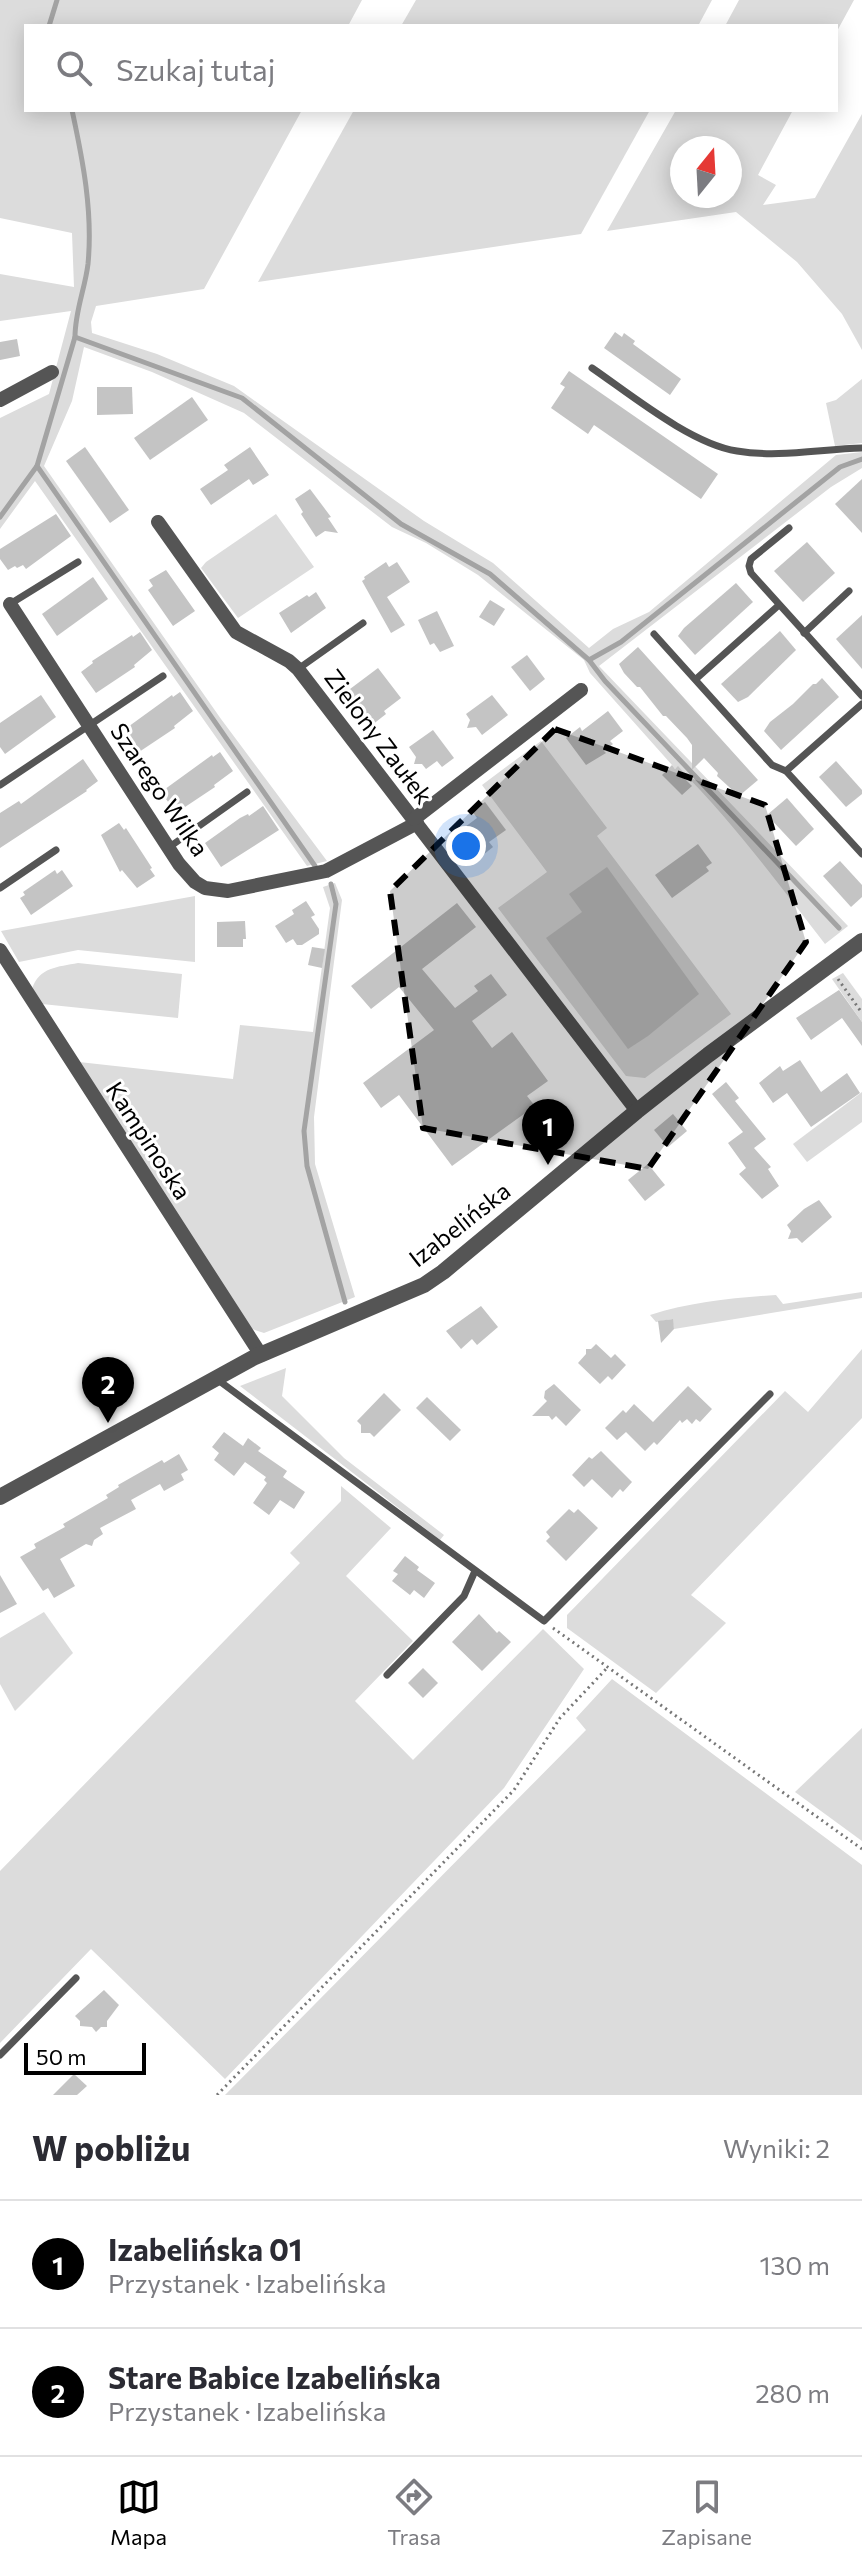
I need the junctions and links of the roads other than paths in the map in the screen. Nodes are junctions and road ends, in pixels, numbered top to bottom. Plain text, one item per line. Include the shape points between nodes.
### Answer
1 (592, 368) dead end
2 (52, 372) dead end
3 (0, 400) edge
4 (862, 448) edge
5 (158, 522) dead end
6 (789, 528) dead end
7 (78, 562) dead end
8 (849, 591) dead end
9 (10, 604) joint
10 (779, 605) junction
11 (363, 623) dead end
12 (804, 633) junction
13 (654, 634) dead end
14 (298, 669) junction
15 (163, 676) dead end
16 (696, 679) junction
17 (581, 690) dead end
18 (862, 696) edge
19 (862, 704) edge
20 (89, 726) junction
21 (786, 771) junction
22 (0, 785) edge
23 (247, 792) dead end
24 (415, 821) junction
25 (168, 848) junction
26 (56, 850) dead end
27 (862, 854) edge
28 (0, 888) edge
29 (862, 941) edge
30 (0, 950) edge
31 (637, 1111) junction
32 (261, 1355) junction
33 (217, 1379) junction
34 (770, 1394) dead end
35 (0, 1497) edge
36 (475, 1571) junction
37 (387, 1675) dead end
38 (76, 1978) dead end
39 (0, 2055) edge

1 - 4 lane via 712,444 756,453
2 - 3 street
5 - 14 street, Zielony Zaułek via 236,632
6 - 10 lane via 749,566
7 - 9 lane
8 - 12 lane
9 - 20 street, Szarego Wilka
10 - 12 lane
10 - 16 lane
11 - 14 lane
12 - 18 lane
13 - 16 lane
14 - 24 street, Zielony Zaułek
15 - 20 lane
16 - 21 lane via 772,765
17 - 24 street, Szarego Wilka
19 - 21 lane
20 - 22 lane
20 - 25 street, Szarego Wilka
21 - 27 lane
23 - 25 lane
24 - 25 street, Szarego Wilka via 326,871 228,891 195,882
24 - 31 street, Zielony Zaułek
26 - 28 lane
29 - 31 street, Izabelińska
30 - 32 street, Kampinoska
31 - 32 street, Izabelińska via 424,1285
32 - 33 street, Izabelińska
33 - 35 street, Izabelińska
33 - 36 lane
34 - 36 lane via 544,1621
36 - 37 lane via 464,1596
38 - 39 lane

